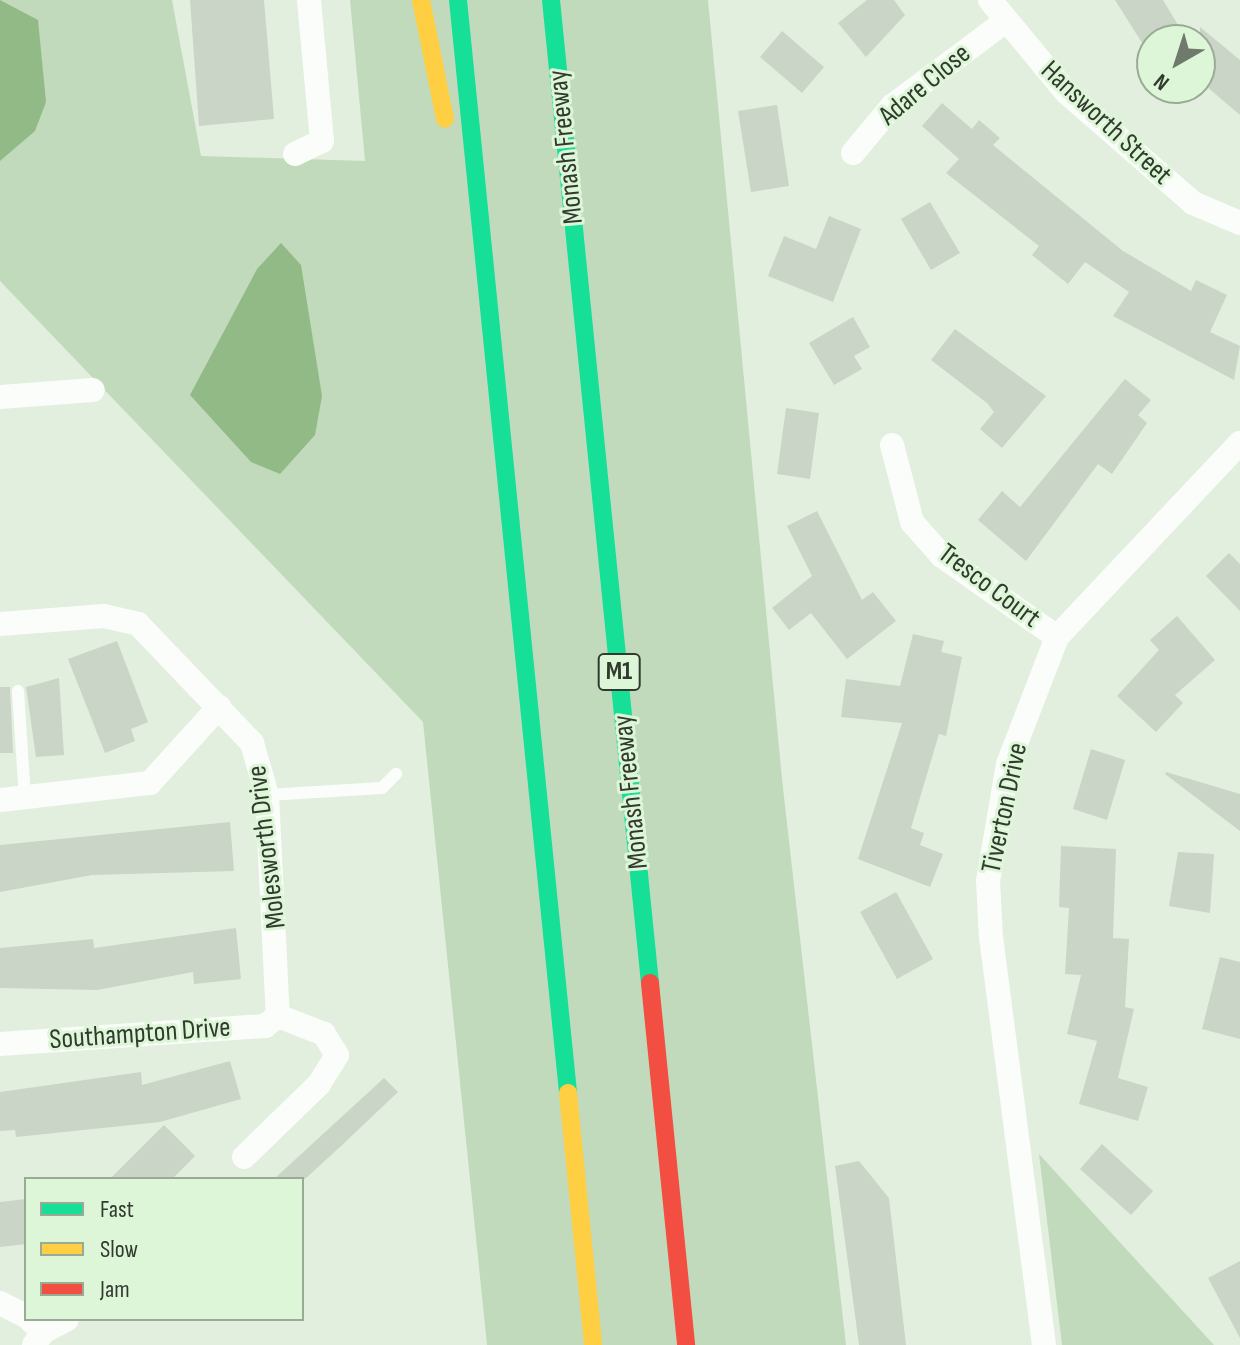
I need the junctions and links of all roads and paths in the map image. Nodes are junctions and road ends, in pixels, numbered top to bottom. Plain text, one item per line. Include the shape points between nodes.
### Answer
1 (309, 0) edge
2 (421, 0) edge
3 (458, 0) edge
4 (551, 0) edge
5 (990, 0) edge
6 (1003, 23) junction
7 (853, 153) dead end
8 (295, 154) dead end
9 (1240, 223) edge
10 (493, 348) junction
11 (93, 390) dead end
12 (0, 397) edge
13 (1240, 443) edge
14 (892, 445) dead end
15 (0, 624) edge
16 (1057, 637) junction
17 (18, 691) dead end
18 (219, 707) junction
19 (396, 774) dead end
20 (267, 795) junction
21 (25, 798) junction
22 (0, 800) edge
23 (278, 1016) junction
24 (0, 1044) edge
25 (244, 1157) dead end
26 (0, 1303) edge
27 (59, 1321) edge
28 (33, 1328) edge
29 (593, 1345) edge
30 (686, 1345) edge
31 (1044, 1345) edge

1 - 8 street via 322,141
2 - 10 highway
3 - 10 highway
4 - 30 highway, Monash Freeway / M1
5 - 6 street, Hansworth Street
6 - 7 street, Adare Close via 892,106
6 - 9 street, Hansworth Street via 1067,93 1193,203
10 - 29 highway
11 - 12 street
13 - 16 street, Tiverton Drive
14 - 16 street, Tresco Court via 912,522 942,556
15 - 18 street, Molesworth Drive via 122,617 153,635
16 - 31 street, Tiverton Drive via 1008,764 988,881
17 - 21 lane
18 - 20 street, Molesworth Drive via 252,743
18 - 21 street via 150,783
19 - 20 lane via 382,788
20 - 23 street, Molesworth Drive
21 - 22 street
23 - 24 street, Southampton Drive via 265,1026
23 - 25 street via 324,1034 337,1055 319,1084
26 - 28 street
27 - 28 street

